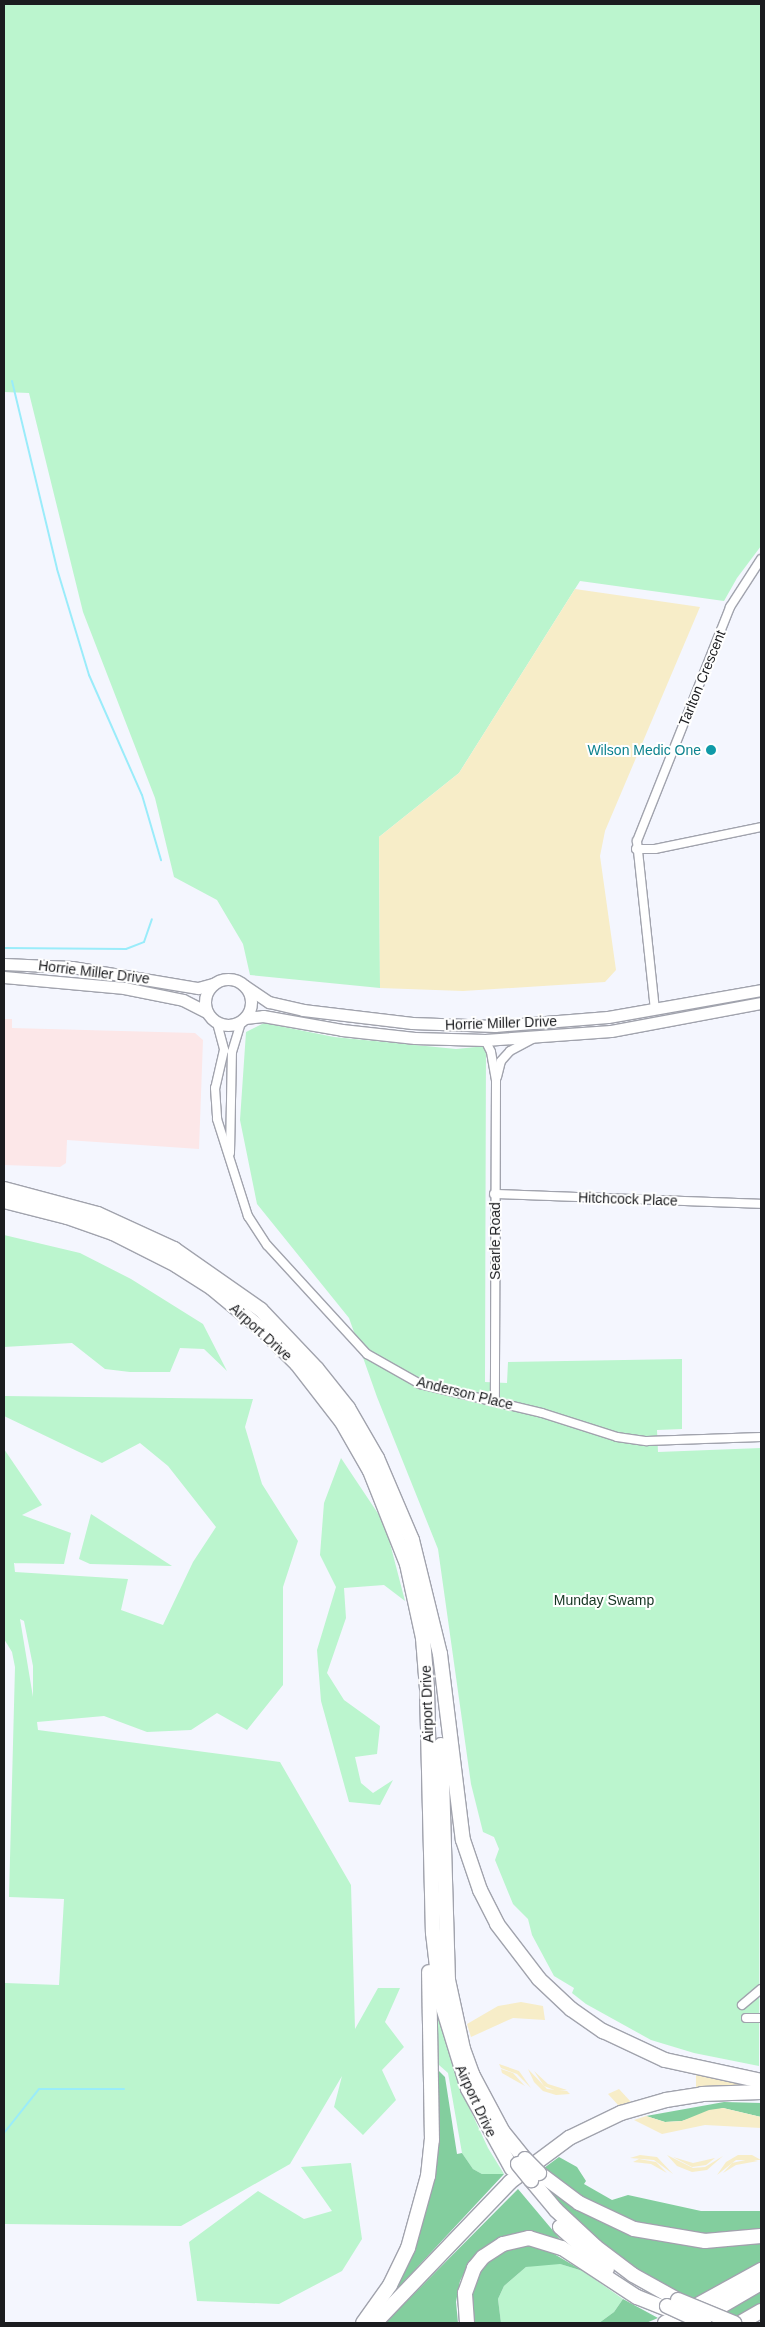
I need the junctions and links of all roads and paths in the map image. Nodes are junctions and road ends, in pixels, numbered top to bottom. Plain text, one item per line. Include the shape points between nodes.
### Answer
1 (761, 559) edge
2 (761, 826) edge
3 (636, 849) junction
4 (4, 964) edge
5 (4, 977) edge
6 (213, 984) junction
7 (246, 986) junction
8 (761, 990) edge
9 (761, 1003) edge
10 (655, 1010) junction
11 (207, 1012) junction
12 (243, 1020) junction
13 (217, 1023) junction
14 (534, 1038) junction
15 (484, 1040) junction
16 (496, 1081) junction
17 (233, 1175) junction
18 (4, 1188) edge
19 (494, 1194) junction
20 (4, 1201) edge
21 (761, 1204) edge
22 (495, 1402) junction
23 (761, 1437) edge
24 (425, 1588) junction
25 (431, 1874) junction
26 (761, 1989) edge
27 (742, 2005) dead end
28 (746, 2018) dead end
29 (761, 2018) edge
30 (761, 2081) edge
31 (761, 2092) edge
32 (518, 2164) junction
33 (531, 2179) junction
34 (761, 2236) edge
35 (761, 2270) edge
36 (761, 2283) edge
37 (670, 2305) junction
38 (761, 2311) edge
39 (689, 2319) edge
40 (363, 2323) edge
41 (375, 2323) edge
42 (467, 2323) edge
43 (665, 2323) edge
44 (704, 2323) edge
45 (734, 2323) edge
46 (740, 2323) edge

1 - 3 street, Tarlton Crescent via 730,607 641,828
2 - 3 street via 655,850
3 - 10 street, Tarlton Crescent
4 - 6 main road, Horrie Miller Drive via 72,967 198,988
5 - 11 main road, Horrie Miller Drive via 124,988 183,1000
6 - 7 main road via 226,979
6 - 11 main road via 206,997
7 - 10 main road, Horrie Miller Drive via 261,999 278,1005 412,1023 533,1024
7 - 12 main road via 252,1006
8 - 10 main road, Horrie Miller Drive
9 - 14 main road, Horrie Miller Drive via 611,1031
11 - 13 main road
12 - 13 main road via 229,1026
12 - 15 main road, Horrie Miller Drive via 263,1016 342,1030 415,1038
12 - 17 street, Anderson Place via 234,1040 229,1109
13 - 17 street, Anderson Place via 224,1050 215,1088 216,1108
14 - 15 main road, Horrie Miller Drive
14 - 16 street, Searle Road via 510,1051 501,1061
15 - 16 street, Searle Road via 491,1052
16 - 19 street, Searle Road
17 - 22 street, Anderson Place via 248,1216 267,1245 366,1354 420,1384
18 - 24 highway, Airport Drive via 77,1206 154,1238 222,1280 274,1322 327,1380 368,1441 402,1511
19 - 21 street, Hitchcock Place
19 - 22 street, Searle Road
20 - 25 highway, Airport Drive via 67,1217 112,1233 193,1275 282,1348 342,1422 370,1470 391,1516 419,1615 427,1689
22 - 23 street, Anderson Place via 631,1439
24 - 30 highway via 441,1661 463,1840 480,1890 511,1945 553,1994 620,2041 689,2067
24 - 32 highway via 438,1675 448,1980 471,2071 484,2105
25 - 32 highway, Airport Drive via 434,1954 446,2024 478,2111
25 - 40 highway via 428,1929 432,2121 428,2176 408,2248 390,2285
26 - 27 street
28 - 29 street
31 - 41 highway via 702,2094 666,2100 621,2113 570,2138 521,2172
32 - 33 highway, Airport Drive
32 - 33 highway, bridge
33 - 34 highway via 634,2229 705,2241
33 - 37 highway, Airport Drive via 585,2251 629,2284
35 - 43 highway
36 - 39 highway
37 - 39 highway, Airport Drive, bridge
37 - 42 highway via 637,2297 562,2248 529,2238 498,2246 474,2268 465,2293
37 - 45 highway, bridge
38 - 46 highway
39 - 44 highway, Airport Drive, bridge

